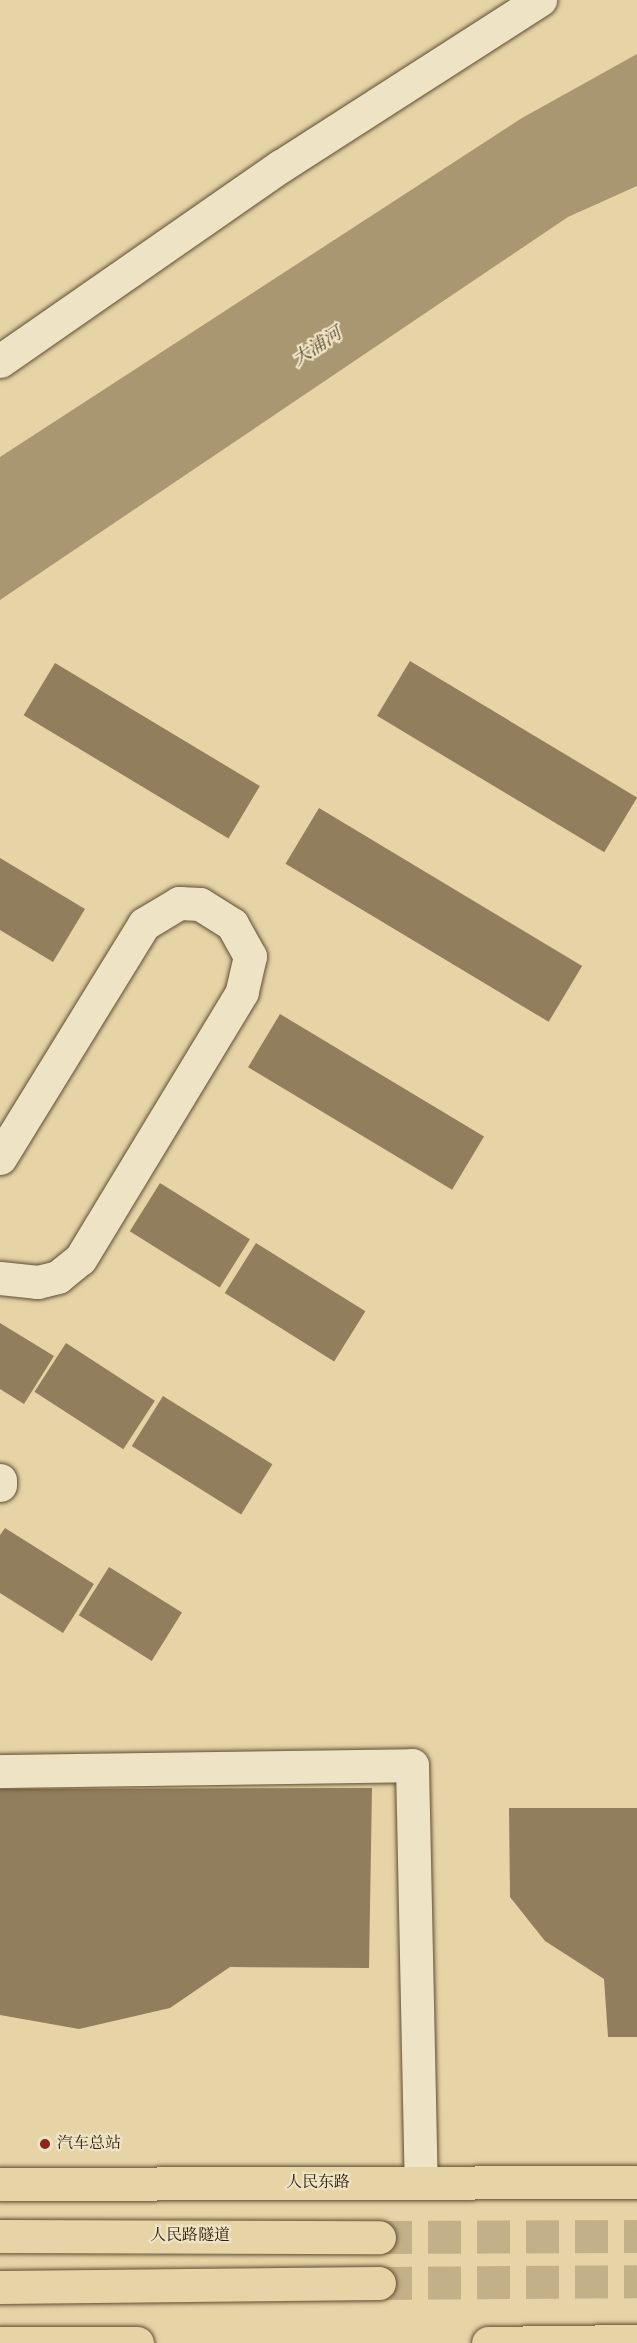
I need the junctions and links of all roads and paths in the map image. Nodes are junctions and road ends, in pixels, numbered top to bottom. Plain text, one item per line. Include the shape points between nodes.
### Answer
1 (540, 0) edge
2 (0, 361) edge
3 (0, 1158) edge
4 (0, 1278) edge
5 (0, 1480) edge
6 (0, 1485) edge
7 (0, 1771) edge
8 (637, 2182) edge
9 (421, 2183) junction
10 (0, 2184) edge
11 (0, 2236) edge
12 (379, 2237) tunnel mouth
13 (378, 2283) tunnel mouth
14 (0, 2287) edge
15 (637, 2341) edge
16 (0, 2343) edge
17 (137, 2343) edge
18 (488, 2343) edge

1 - 2 street via 282,166
3 - 4 street via 144,924 179,903 200,904 232,924 250,956 242,992 80,1259 58,1277 38,1281
5 - 6 street
7 - 9 street via 412,1765
8 - 9 main road, 人民东路
9 - 10 main road, 人民东路
11 - 12 main road, 人民路隧道
13 - 14 main road
15 - 18 main road
16 - 17 main road

